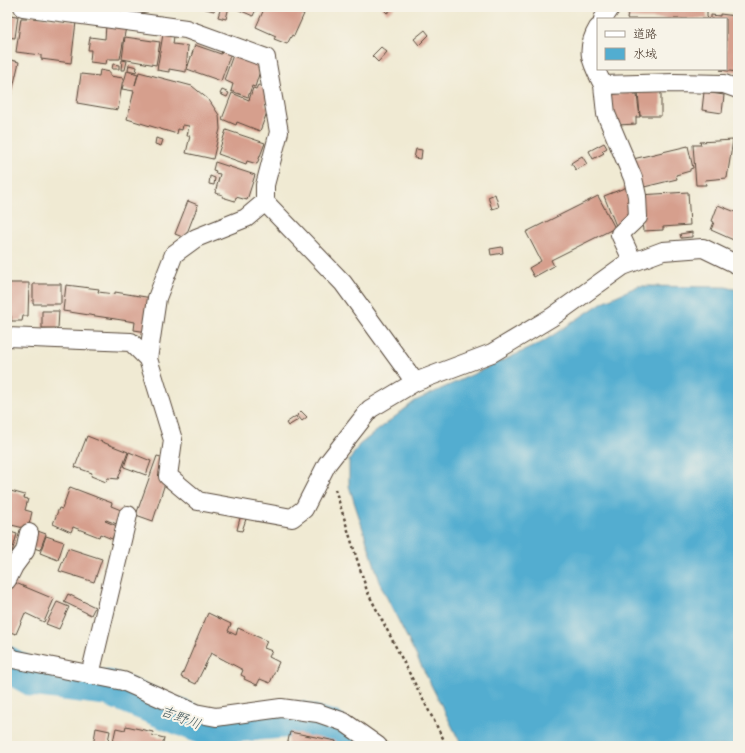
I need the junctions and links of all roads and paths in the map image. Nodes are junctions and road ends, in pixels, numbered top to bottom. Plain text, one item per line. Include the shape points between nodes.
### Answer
1 (23, 7) edge
2 (611, 7) edge
3 (604, 18) edge
4 (597, 30) edge
5 (602, 84) junction
6 (738, 89) edge
7 (266, 202) junction
8 (633, 262) junction
9 (738, 265) edge
10 (7, 337) edge
11 (148, 359) junction
12 (415, 382) junction
13 (327, 464) junction
14 (128, 515) dead end
15 (29, 533) dead end
16 (7, 580) edge
17 (7, 654) edge
18 (90, 675) junction
19 (378, 746) edge
20 (448, 746) edge

1 - 7 street via 186,29 266,58 279,132 265,185
2 - 3 street
4 - 5 street via 593,36 590,58
5 - 6 street via 724,84
5 - 8 street via 606,114 633,178 637,196 638,217 620,234
7 - 11 street via 246,218 196,238 174,254 157,298
7 - 12 street via 343,283
8 - 9 street via 663,251 703,248
8 - 12 street via 623,266 552,317 492,353
10 - 11 street via 131,342
11 - 13 street via 173,440 168,476 198,500 292,518 304,508
12 - 13 street via 370,409
13 - 20 path via 367,591
14 - 18 street
15 - 16 street via 25,552
17 - 18 street via 13,659
18 - 19 street via 123,681 195,713 216,717 281,708 318,713 344,722

